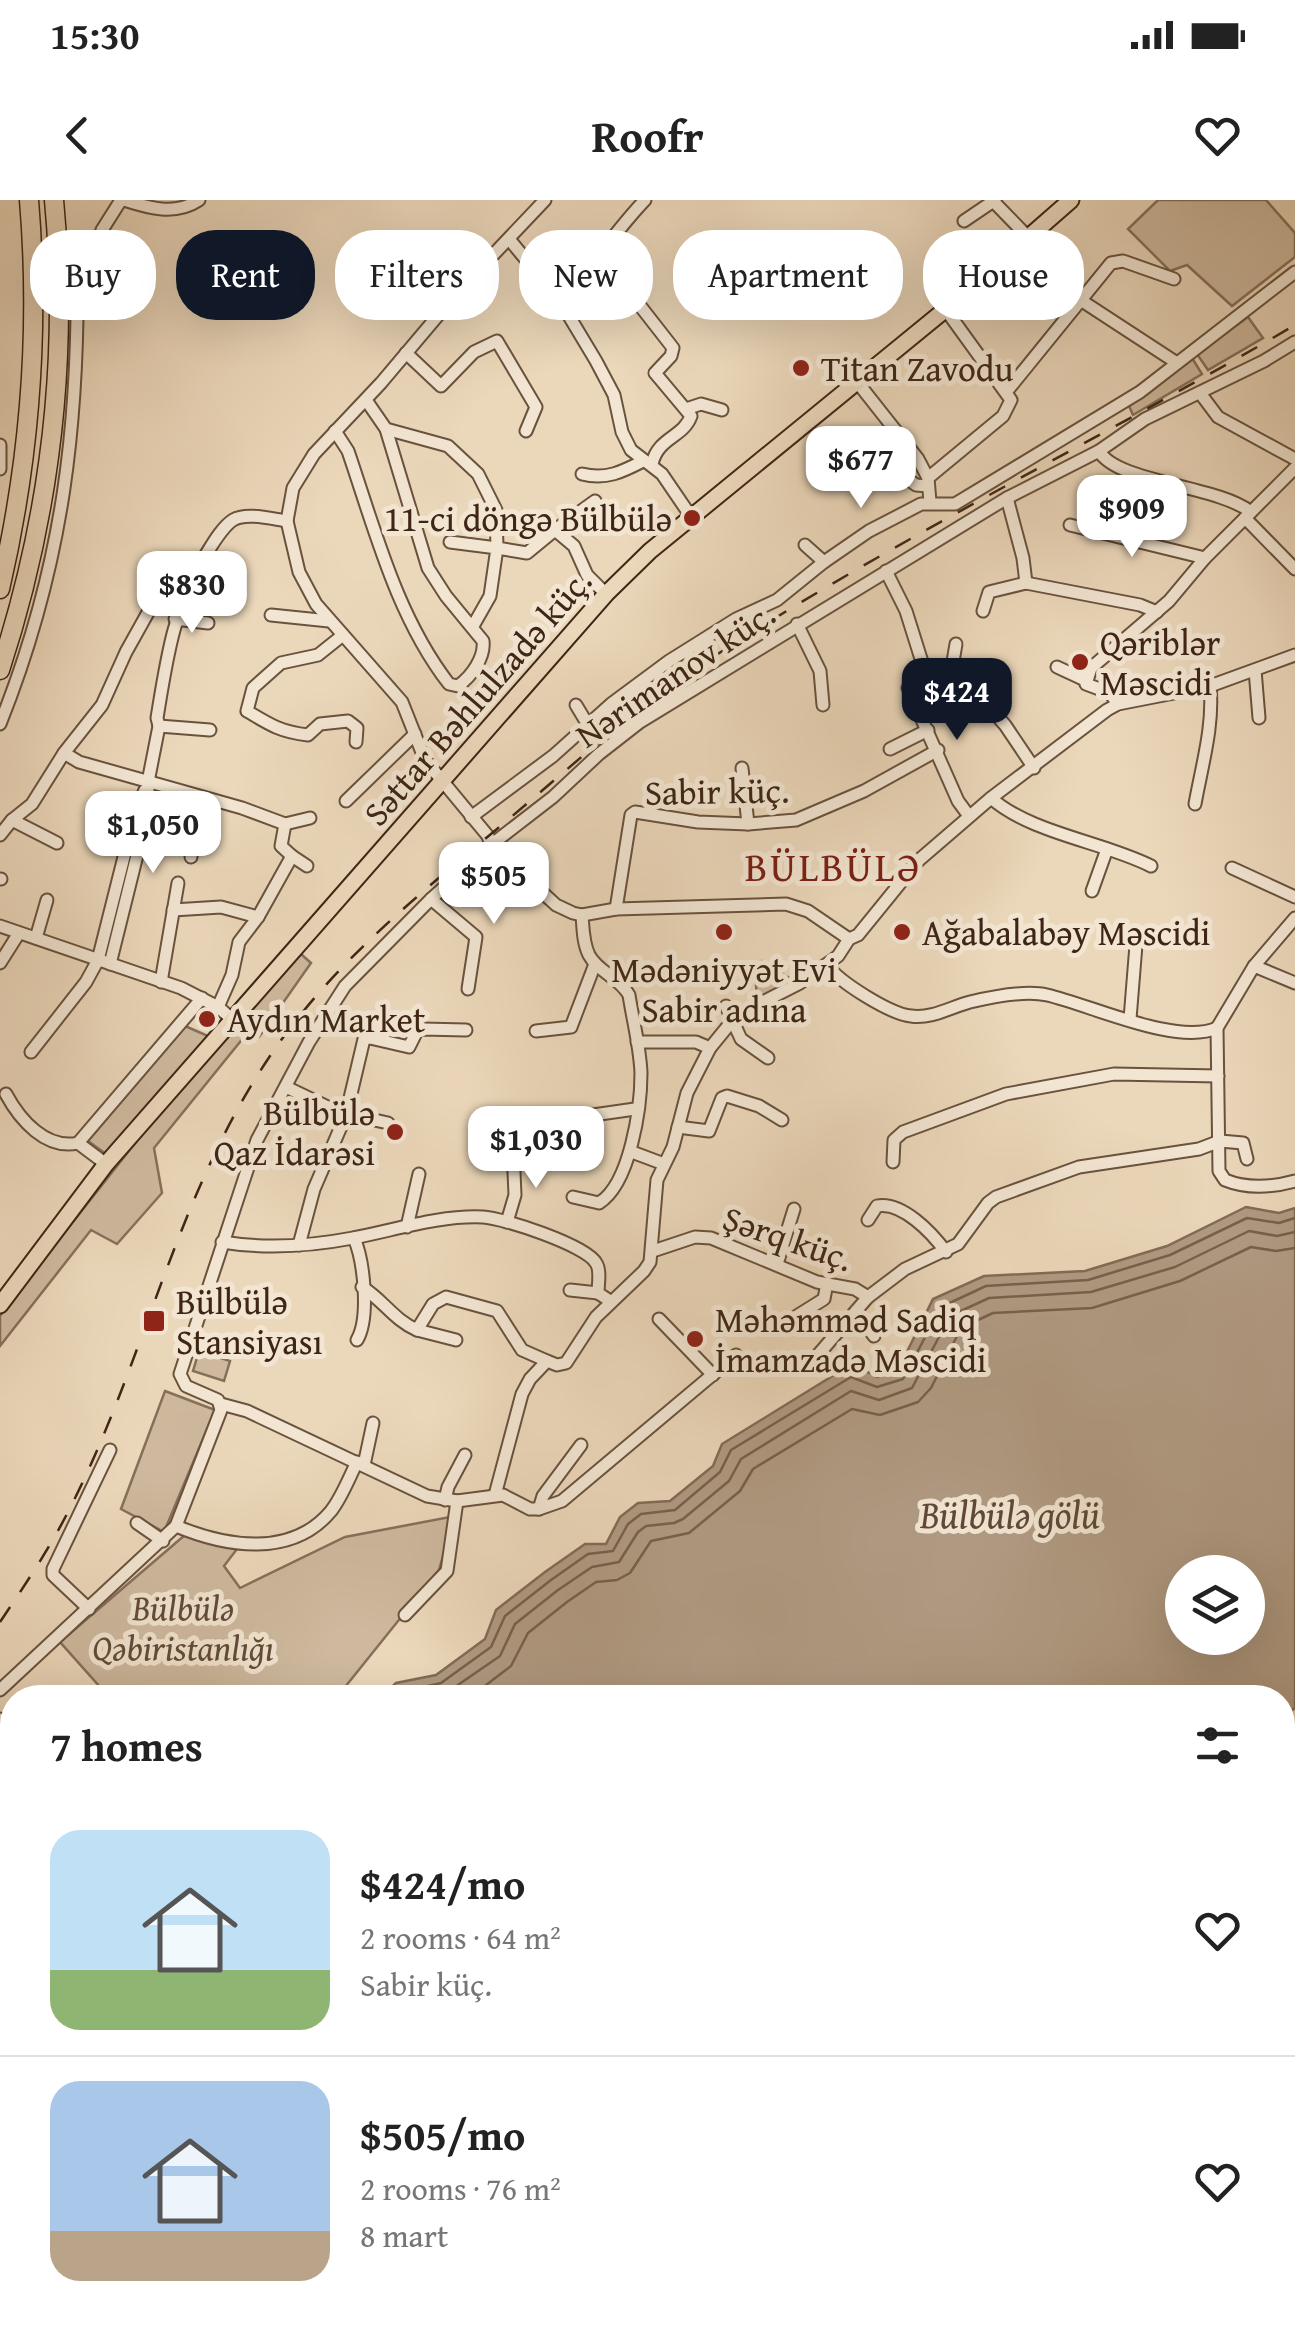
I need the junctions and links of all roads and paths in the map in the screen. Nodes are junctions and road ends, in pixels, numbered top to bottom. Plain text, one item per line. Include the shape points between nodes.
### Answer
1 (28, 200) edge
2 (54, 200) edge
3 (122, 200) edge
4 (199, 200) edge
5 (545, 200) edge
6 (645, 200) edge
7 (1071, 200) edge
8 (993, 201) edge
9 (964, 221) dead end
10 (63, 230) edge
11 (102, 230) edge
12 (618, 230) edge
13 (1021, 230) edge
14 (1038, 230) edge
15 (508, 240) junction
16 (519, 253) edge
17 (1295, 272) edge
18 (1174, 279) dead end
19 (1084, 294) edge
20 (1084, 302) edge
21 (62, 320) edge
22 (72, 320) edge
23 (571, 320) edge
24 (652, 320) edge
25 (934, 320) edge
26 (954, 320) edge
27 (1062, 320) edge
28 (1295, 342) edge
29 (406, 354) junction
30 (1177, 363) junction
31 (858, 383) junction
32 (1007, 390) junction
33 (1200, 393) junction
34 (366, 400) junction
35 (686, 409) junction
36 (722, 410) dead end
37 (386, 429) junction
38 (336, 431) junction
39 (526, 431) dead end
40 (0, 445) edge
41 (1098, 451) junction
42 (1295, 459) edge
43 (647, 462) junction
44 (892, 467) dead end
45 (0, 468) edge
46 (1295, 468) edge
47 (582, 474) dead end
48 (928, 482) junction
49 (1007, 498) junction
50 (595, 502) dead end
51 (930, 502) junction
52 (1248, 515) junction
53 (692, 518) junction
54 (286, 520) junction
55 (1070, 525) dead end
56 (555, 530) junction
57 (450, 542) dead end
58 (806, 545) dead end
59 (497, 548) junction
60 (1205, 558) junction
61 (824, 562) junction
62 (1295, 568) edge
63 (886, 571) junction
64 (192, 580) junction
65 (1026, 583) junction
66 (0, 589) edge
67 (606, 594) junction
68 (982, 611) dead end
69 (1157, 612) junction
70 (271, 616) dead end
71 (175, 619) junction
72 (329, 621) junction
73 (208, 623) dead end
74 (797, 624) junction
75 (473, 626) junction
76 (343, 635) junction
77 (956, 644) dead end
78 (1295, 654) edge
79 (1056, 667) dead end
80 (986, 668) dead end
81 (929, 669) junction
82 (0, 670) edge
83 (1254, 670) junction
84 (951, 673) junction
85 (1085, 680) junction
86 (1210, 686) junction
87 (972, 688) junction
88 (823, 704) dead end
89 (1118, 704) junction
90 (576, 706) dead end
91 (1259, 718) dead end
92 (0, 724) edge
93 (588, 725) junction
94 (159, 726) junction
95 (210, 730) dead end
96 (928, 730) junction
97 (415, 734) junction
98 (356, 742) dead end
99 (890, 749) dead end
100 (938, 750) junction
101 (64, 754) junction
102 (742, 768) dead end
103 (1034, 768) junction
104 (148, 782) junction
105 (441, 782) junction
106 (196, 796) junction
107 (991, 798) junction
108 (346, 801) dead end
109 (1195, 804) dead end
110 (969, 816) junction
111 (471, 817) junction
112 (310, 818) dead end
113 (12, 820) junction
114 (285, 824) junction
115 (748, 824) junction
116 (0, 835) edge
117 (57, 842) dead end
118 (491, 845) junction
119 (1107, 850) junction
120 (292, 856) junction
121 (191, 858) dead end
122 (307, 866) dead end
123 (1151, 866) dead end
124 (1232, 868) dead end
125 (178, 883) dead end
126 (1092, 891) dead end
127 (1295, 897) edge
128 (431, 899) junction
129 (47, 900) dead end
130 (616, 908) junction
131 (173, 910) junction
132 (582, 915) junction
133 (258, 917) junction
134 (1295, 918) edge
135 (0, 926) edge
136 (19, 932) junction
137 (36, 938) junction
138 (849, 938) junction
139 (1136, 945) dead end
140 (104, 962) junction
141 (0, 963) edge
142 (595, 964) junction
143 (827, 966) junction
144 (1254, 966) junction
145 (161, 982) junction
146 (1295, 983) edge
147 (468, 990) dead end
148 (202, 998) junction
149 (726, 1006) dead end
150 (218, 1008) junction
151 (732, 1019) junction
152 (1130, 1019) junction
153 (233, 1020) junction
154 (1217, 1028) junction
155 (466, 1030) dead end
156 (536, 1032) dead end
157 (637, 1042) junction
158 (710, 1048) junction
159 (31, 1052) dead end
160 (768, 1058) dead end
161 (1218, 1076) junction
162 (286, 1086) junction
163 (6, 1094) dead end
164 (635, 1110) junction
165 (346, 1115) junction
166 (565, 1119) dead end
167 (782, 1120) dead end
168 (388, 1123) dead end
169 (678, 1127) junction
170 (1220, 1141) junction
171 (78, 1143) junction
172 (513, 1150) dead end
173 (632, 1152) junction
174 (1247, 1159) dead end
175 (892, 1162) dead end
176 (106, 1164) junction
177 (664, 1164) junction
178 (419, 1174) dead end
179 (1295, 1181) edge
180 (574, 1197) dead end
181 (794, 1209) dead end
182 (868, 1220) dead end
183 (507, 1222) junction
184 (407, 1226) junction
185 (354, 1238) junction
186 (222, 1242) junction
187 (299, 1244) junction
188 (653, 1251) junction
189 (946, 1252) junction
190 (777, 1264) junction
191 (827, 1283) junction
192 (362, 1287) junction
193 (570, 1290) dead end
194 (598, 1293) junction
195 (868, 1297) junction
196 (610, 1301) junction
197 (0, 1305) edge
198 (856, 1311) junction
199 (660, 1319) dead end
200 (792, 1319) dead end
201 (417, 1330) junction
202 (874, 1336) dead end
203 (358, 1340) dead end
204 (456, 1340) dead end
205 (736, 1355) dead end
206 (817, 1356) dead end
207 (546, 1361) junction
208 (713, 1375) junction
209 (222, 1404) junction
210 (373, 1423) dead end
211 (581, 1445) dead end
212 (110, 1450) dead end
213 (465, 1455) dead end
214 (360, 1464) junction
215 (496, 1494) junction
216 (451, 1500) junction
217 (539, 1509) junction
218 (137, 1523) dead end
219 (176, 1526) junction
220 (163, 1541) junction
221 (89, 1609) junction
222 (406, 1615) dead end
223 (5, 1685) edge

1 - 66 highway via 34,366 20,494
2 - 10 highway
3 - 4 street via 159,210
3 - 11 street
5 - 15 street
6 - 12 street
7 - 14 main road, Səttar Bəhlulzadə küç.
8 - 9 street
8 - 13 street
15 - 16 street
15 - 29 street
17 - 30 street, Nərimanov küç.
18 - 19 street via 1116,260
20 - 30 street
21 - 82 highway via 33,555
22 - 92 street via 76,394 64,496 40,608
23 - 43 street via 614,395 624,436
24 - 35 street via 673,348 655,373
25 - 31 main road, Səttar Bəhlulzadə küç.
26 - 32 street
27 - 32 street
28 - 33 street, Nərimanov küç.
29 - 34 street
29 - 39 street via 444,385 474,352 497,340 536,407
30 - 51 street, Nərimanov küç. via 1121,405 962,500 948,506
31 - 48 street via 909,446
31 - 53 main road, Səttar Bəhlulzadə küç.
32 - 48 street via 1011,400 1003,416
33 - 41 street, Nərimanov küç.
33 - 42 street via 1218,417
34 - 37 street
34 - 38 street
35 - 36 street via 702,404
35 - 43 street via 690,421
37 - 59 street via 448,446 478,474 493,499
37 - 75 street via 428,568
38 - 54 street via 304,466
38 - 75 street via 405,608 430,658 454,686 463,684 484,649
40 - 45 street
41 - 49 street, Nərimanov küç.
41 - 52 street via 1112,465 1203,491
43 - 47 street via 601,478
43 - 53 street
44 - 48 street via 916,484
46 - 52 street
48 - 51 street
49 - 63 street, Nərimanov küç.
49 - 65 street
50 - 56 street
51 - 61 street, Nərimanov küç. via 886,521
52 - 60 street
52 - 62 street
53 - 67 main road, Səttar Bəhlulzadə küç.
54 - 64 street via 237,517
54 - 72 street via 299,572
55 - 60 street
56 - 59 street via 528,553
56 - 67 street
57 - 59 street
58 - 61 street
59 - 75 street via 490,596
60 - 69 street
61 - 93 street, Nərimanov küç. via 778,600 669,661
63 - 74 street, Nərimanov küç.
63 - 81 street
64 - 71 street
64 - 101 street via 165,582 102,704
65 - 68 street via 989,592
65 - 69 street
67 - 105 main road, Səttar Bəhlulzadə küç.
69 - 85 street via 1114,645
70 - 72 street
71 - 73 street
71 - 94 street
72 - 76 street
74 - 88 street via 820,671
74 - 118 street, Nərimanov küç. via 640,722
76 - 97 street via 402,702
76 - 98 street via 318,655 281,663 252,688 247,712 277,730 308,735 320,724 348,720 357,728
77 - 84 street
78 - 83 street
79 - 85 street
80 - 87 street
81 - 84 street
81 - 96 street via 908,688
83 - 86 street
83 - 91 street
84 - 87 street
85 - 89 street
86 - 89 street
86 - 109 street
87 - 103 street
89 - 103 street
90 - 93 street
93 - 111 street, Nərimanov küç.
94 - 95 street
94 - 104 street
96 - 99 street
96 - 100 street
97 - 105 street
97 - 108 street
100 - 110 street
100 - 115 street, Sabir küç. via 814,814
101 - 104 street
101 - 113 street via 32,804
102 - 115 street
103 - 107 street
104 - 106 street
104 - 140 street via 148,811
105 - 111 street
105 - 153 main road, Səttar Bəhlulzadə küç.
106 - 114 street
106 - 121 street
107 - 110 street
107 - 119 street
110 - 138 street
111 - 118 street
112 - 114 street
113 - 116 street
113 - 117 street
114 - 120 street via 282,846
115 - 130 street, Sabir küç. via 635,812
118 - 128 street, Nərimanov küç.
118 - 132 street via 556,905
119 - 123 street
119 - 126 street
120 - 122 street
120 - 133 street
124 - 127 street
125 - 131 street
128 - 147 street via 476,936
128 - 162 street, Nərimanov küç. via 345,986
129 - 137 street
130 - 132 street
130 - 138 street via 786,904
131 - 133 street via 221,907
131 - 145 street
132 - 142 street
133 - 150 street via 240,942
134 - 144 street
135 - 136 street
136 - 137 street
136 - 141 street
137 - 140 street
138 - 143 street
139 - 152 street
140 - 145 street
140 - 159 street
142 - 156 street via 571,1027
142 - 157 street via 626,990
143 - 151 street
143 - 152 street via 840,980 910,1016 1042,994
144 - 146 street
144 - 154 street
145 - 148 street
148 - 150 street
148 - 171 street
149 - 151 street
150 - 153 street
151 - 158 street
151 - 160 street via 748,1046
152 - 154 street via 1186,1034
153 - 176 main road, Səttar Bəhlulzadə küç.
154 - 161 street
155 - 165 street via 422,1030 409,1048 367,1038
157 - 158 street
157 - 164 street
158 - 169 street
161 - 170 street
161 - 175 street via 1130,1072 1006,1094 903,1132 894,1140
162 - 165 street
162 - 186 street, Nərimanov küç. via 248,1162
163 - 171 street via 48,1140
164 - 166 street
164 - 173 street
165 - 168 street
165 - 187 street
167 - 169 street via 727,1096 709,1131
169 - 177 street
170 - 174 street via 1243,1142
170 - 179 street via 1225,1180 1247,1186
170 - 189 street, Şərq küç. via 1079,1166 996,1197
171 - 176 street
172 - 183 street via 515,1196
173 - 177 street
173 - 180 street via 607,1198 599,1203
176 - 197 main road, Səttar Bəhlulzadə küç.
177 - 188 street via 654,1199
178 - 184 street
181 - 190 street
182 - 189 street via 877,1206 891,1205
183 - 184 street via 487,1216
183 - 194 street via 592,1258
184 - 185 street
185 - 187 street
185 - 192 street via 363,1258
186 - 187 street
186 - 209 street, Nərimanov küç. via 180,1374 186,1386
188 - 190 street, Şərq küç. via 702,1236
188 - 196 street via 644,1272
189 - 195 street, Şərq küç. via 906,1269
190 - 191 street, Şərq küç.
191 - 195 street, Şərq küç.
191 - 200 street via 824,1298
192 - 201 street
192 - 203 street
193 - 194 street
194 - 196 street
195 - 198 street
196 - 207 street via 566,1363
198 - 202 street
198 - 206 street
199 - 208 street
201 - 204 street
201 - 207 street via 432,1304 456,1298 498,1312 522,1350
205 - 208 street
207 - 215 street via 522,1394
208 - 217 street via 588,1482
209 - 214 street
209 - 219 street
210 - 214 street
211 - 217 street
212 - 221 street via 53,1568
213 - 216 street via 448,1487
214 - 216 street
214 - 219 street via 328,1514 291,1538 237,1544
215 - 216 street
215 - 217 street
216 - 222 street via 447,1570
218 - 220 street
219 - 220 street
220 - 221 street
221 - 223 street

